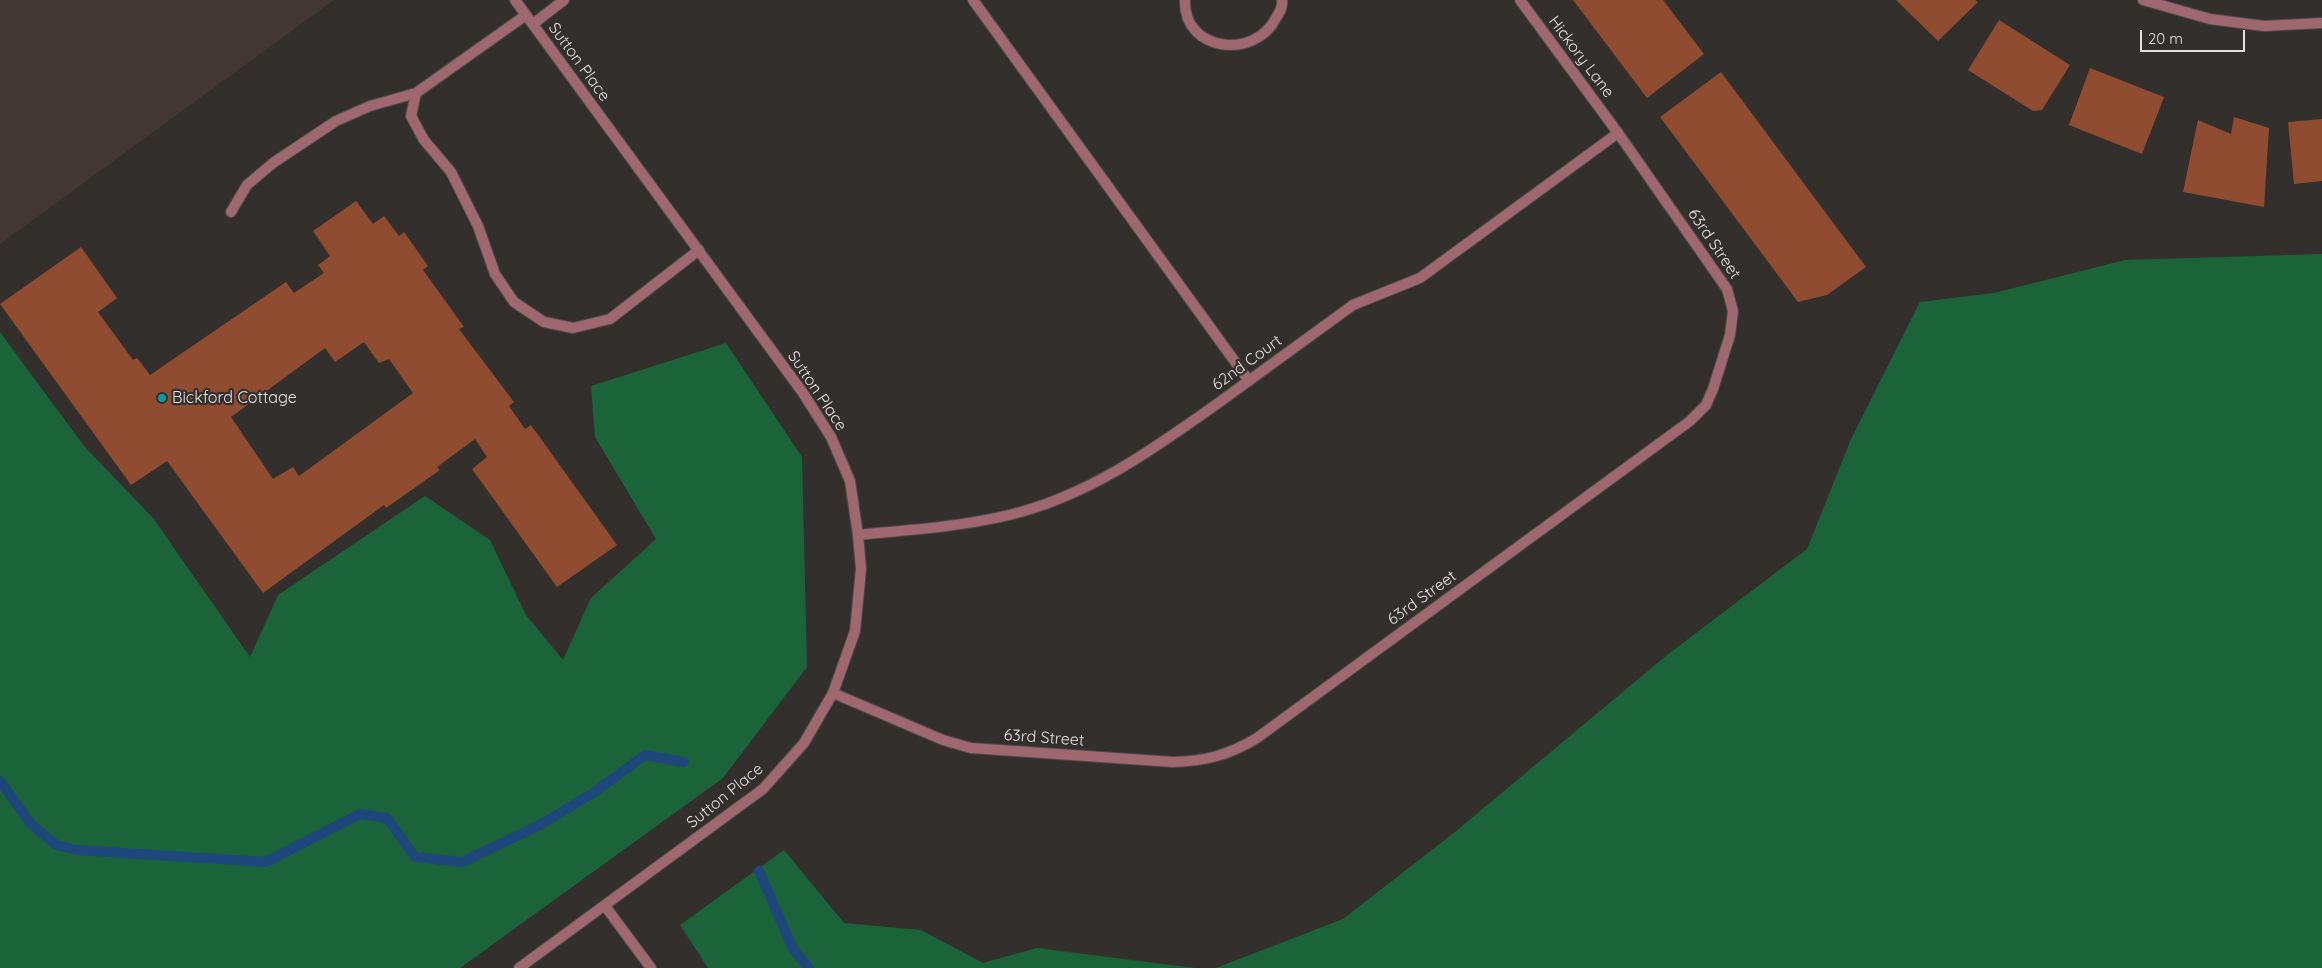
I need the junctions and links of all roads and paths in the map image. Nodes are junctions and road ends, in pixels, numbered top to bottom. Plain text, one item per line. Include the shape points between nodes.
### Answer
1 (515, 0) edge
2 (564, 0) edge
3 (974, 0) edge
4 (1186, 0) edge
5 (1282, 0) edge
6 (1520, 0) edge
7 (2143, 0) edge
8 (529, 19) junction
9 (2322, 23) edge
10 (416, 93) junction
11 (1618, 133) junction
12 (231, 212) dead end
13 (699, 250) junction
14 (1249, 380) junction
15 (858, 535) junction
16 (833, 693) junction
17 (605, 906) junction
18 (519, 968) edge
19 (651, 968) edge

1 - 8 street, Sutton Place
2 - 8 street
3 - 14 street
4 - 5 street via 1185,12 1195,31 1214,44 1235,46 1256,39 1273,25
6 - 11 street, Hickory Lane
7 - 9 street via 2210,19 2264,26
8 - 10 street
8 - 13 street, Sutton Place
10 - 12 street via 370,106 336,121 273,163 247,185
10 - 13 street via 411,116 424,140 451,172 478,226 495,274 514,302 544,322 573,328 610,319
11 - 14 street, 62nd Court via 1420,278 1353,305
11 - 16 street, 63rd Street via 1727,289 1733,311 1730,336 1706,405 1690,421 1257,738 1239,749 1202,761 1173,762 982,749 943,740
13 - 15 street, Sutton Place via 831,437 850,481
14 - 15 street, 62nd Court via 1122,469 1068,495 1009,515 945,526
15 - 16 street, Sutton Place via 861,569 855,631
16 - 17 street, Sutton Place via 804,743 763,789
17 - 18 street, Sutton Place
17 - 19 street

